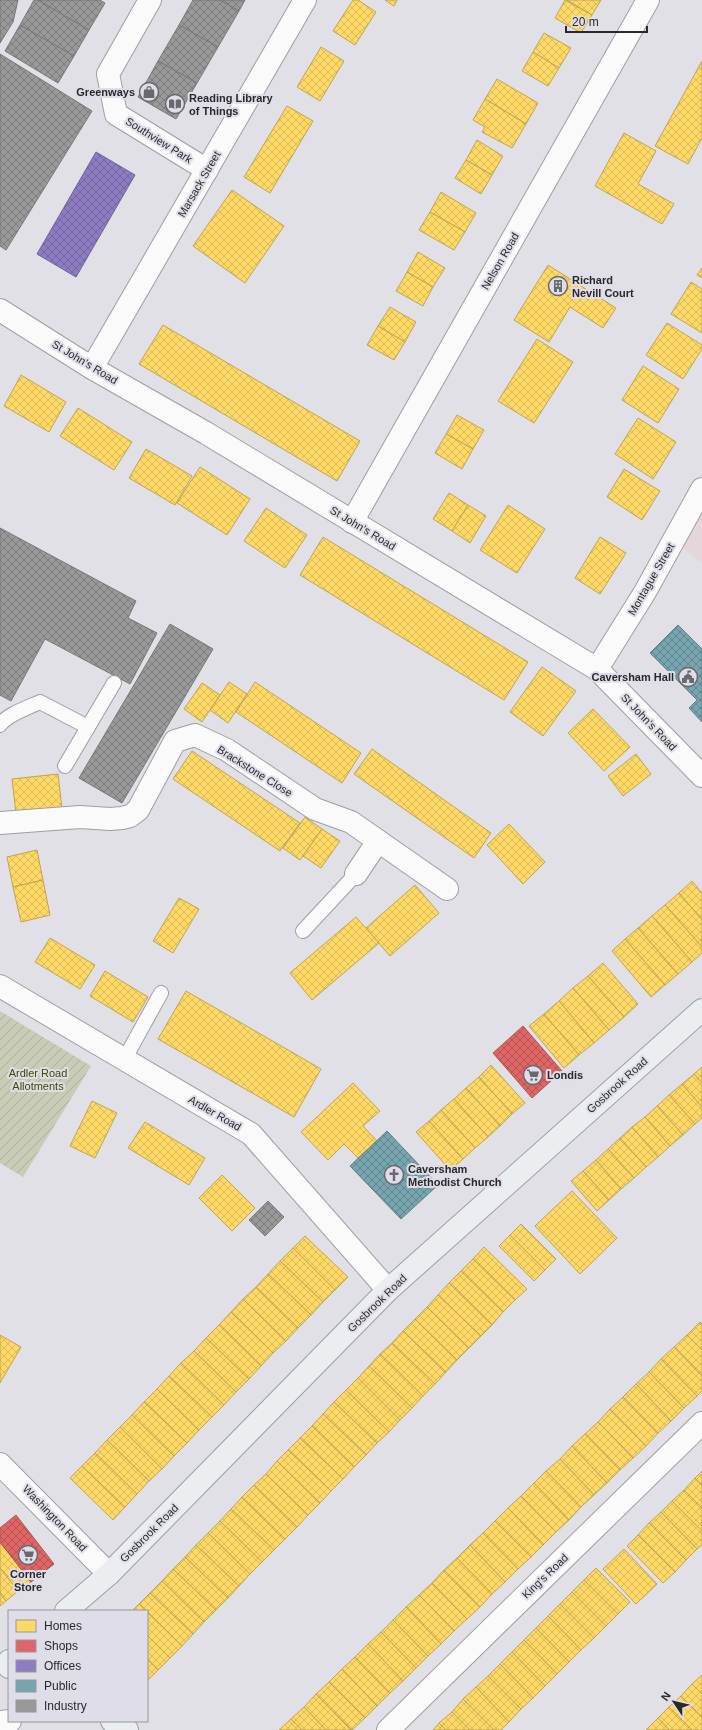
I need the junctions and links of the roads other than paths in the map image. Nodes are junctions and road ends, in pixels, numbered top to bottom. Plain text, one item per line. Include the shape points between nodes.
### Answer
1 (150, 0) edge
2 (305, 0) edge
3 (648, 0) edge
4 (207, 170) junction
5 (0, 310) edge
6 (92, 368) junction
7 (702, 488) edge
8 (352, 522) junction
9 (597, 669) junction
10 (114, 683) dead end
11 (0, 725) edge
12 (88, 727) junction
13 (64, 766) dead end
14 (702, 776) edge
15 (0, 823) edge
16 (378, 842) junction
17 (356, 874) joint
18 (447, 889) dead end
19 (303, 930) dead end
20 (0, 986) edge
21 (161, 993) dead end
22 (702, 1010) edge
23 (124, 1060) junction
24 (388, 1290) junction
25 (702, 1423) edge
26 (0, 1464) edge
27 (109, 1574) junction
28 (67, 1610) edge
29 (114, 1722) edge
30 (127, 1730) edge
31 (388, 1730) edge

1 - 4 street, Southview Park via 108,74 116,114
2 - 4 street, Marsack Street
3 - 8 street, Nelson Road
4 - 6 street, Marsack Street
5 - 6 street, St John's Road
6 - 8 street, St John's Road via 206,433
7 - 9 street, Montague Street via 645,592
8 - 9 street, St John's Road
9 - 14 street, St John's Road
10 - 12 lane
11 - 12 lane via 18,712 40,702
12 - 13 lane
15 - 16 street, Brackstone Close via 80,816 110,819 130,816 138,810 175,741 195,735 227,750 316,809 351,822
16 - 17 street
16 - 18 street, Brackstone Close
17 - 19 lane
20 - 23 street, Ardler Road
21 - 23 lane
22 - 24 main road, Gosbrook Road
23 - 24 street, Ardler Road via 251,1134
24 - 27 main road, Gosbrook Road
25 - 31 street, King's Road
26 - 27 street, Washington Road
27 - 28 main road, Gosbrook Road
29 - 30 main road

